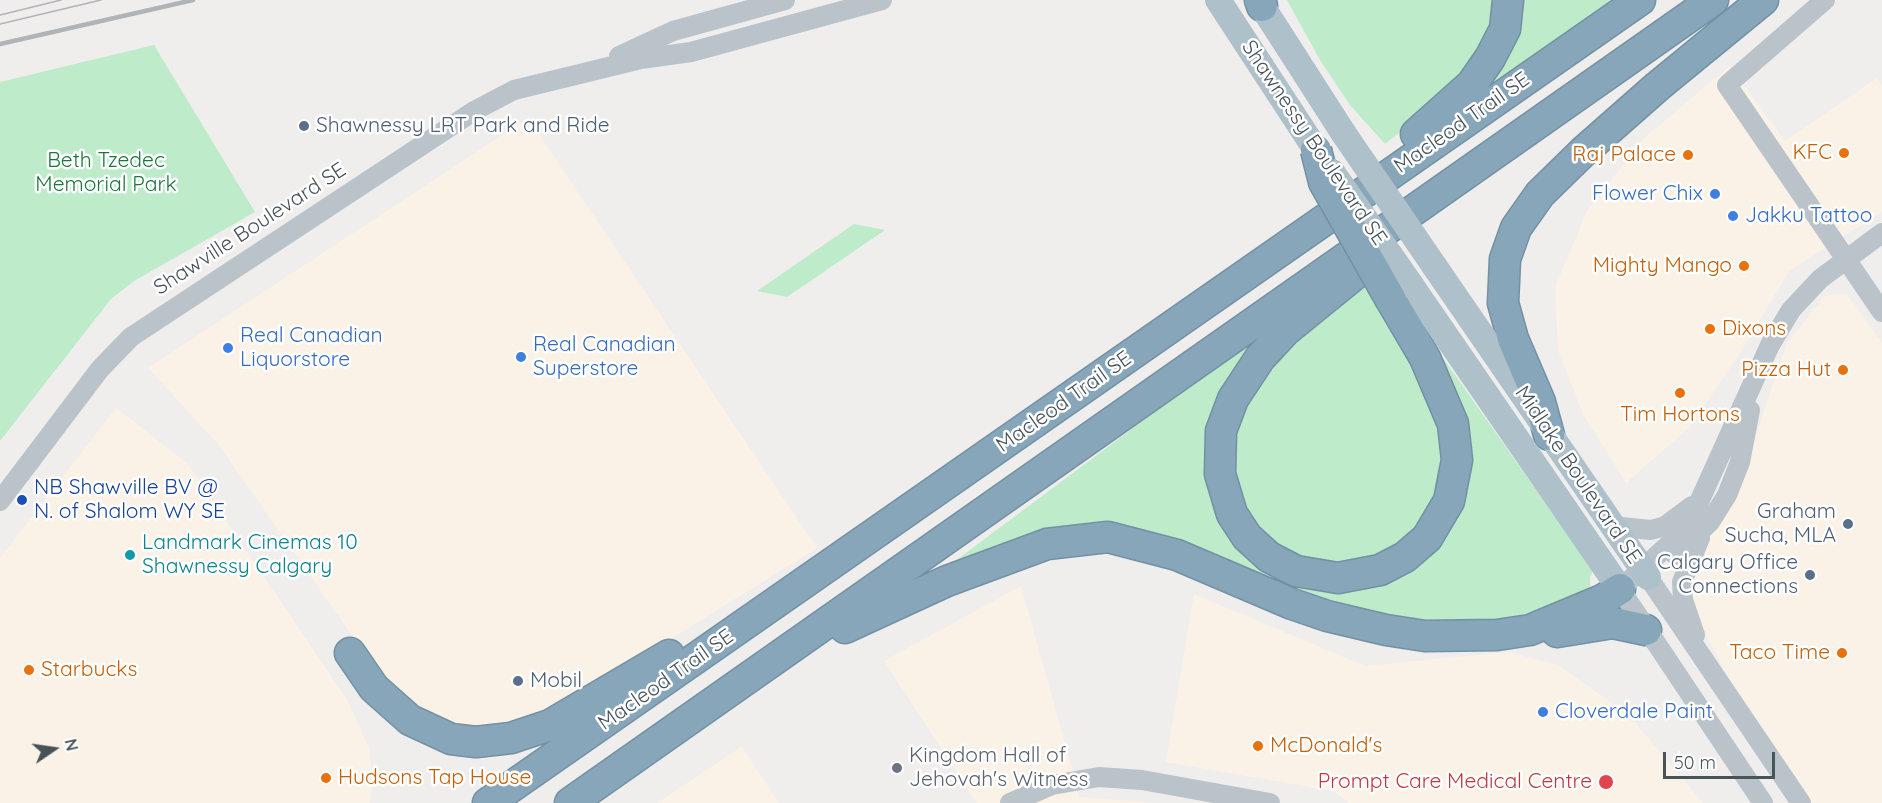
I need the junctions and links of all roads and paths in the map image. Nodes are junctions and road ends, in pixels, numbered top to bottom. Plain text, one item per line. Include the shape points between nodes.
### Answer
1 (785, 0) edge
2 (882, 0) edge
3 (1218, 0) edge
4 (1508, 0) edge
5 (1640, 0) edge
6 (1713, 0) edge
7 (1763, 0) edge
8 (1825, 0) edge
9 (1260, 2) edge
10 (584, 72) junction
11 (1509, 143) junction
12 (1316, 150) joint
13 (1321, 222) junction
14 (1882, 233) edge
15 (1845, 258) junction
16 (1436, 267) joint
17 (1401, 292) junction
18 (1882, 312) edge
19 (1754, 387) junction
20 (1549, 435) junction
21 (0, 501) edge
22 (1700, 502) junction
23 (1611, 526) junction
24 (1704, 528) junction
25 (1644, 572) junction
26 (804, 585) junction
27 (1620, 589) junction
28 (1530, 630) junction
29 (1646, 630) junction
30 (350, 653) dead end
31 (782, 656) junction
32 (1703, 660) junction
33 (488, 803) edge
34 (570, 803) edge
35 (1010, 803) edge
36 (1270, 803) edge
37 (1763, 803) edge
38 (1801, 803) edge

1 - 10 street, Shawville Boulevard SE via 673,31
2 - 10 street, Shawville Boulevard SE via 691,52
3 - 12 main road, Shawnessy Boulevard SE
4 - 13 highway via 1505,29 1472,84 1328,205
5 - 13 highway, Macleod Trail SE
6 - 11 highway, Macleod Trail SE
7 - 20 highway via 1576,158 1532,203 1516,228 1505,258 1503,303
8 - 15 street via 1727,85
9 - 16 main road, Shawnessy Boulevard SE, bridge via 1344,134
10 - 21 street, Shawville Boulevard SE via 514,90 474,111 131,337 100,369
11 - 17 highway via 1285,331 1250,371 1233,399 1221,431 1218,460 1226,500 1247,537 1269,557 1296,571 1338,578 1380,570 1405,557 1427,538 1449,501 1457,460 1453,424
11 - 31 highway, Macleod Trail SE
12 - 17 highway, bridge via 1324,182
13 - 26 highway, Macleod Trail SE
14 - 15 street
15 - 18 street
15 - 19 street via 1791,310 1770,345
16 - 20 main road, Midlake Boulevard SE
17 - 27 main road, Midlake Boulevard SE
19 - 22 street
19 - 24 street via 1740,462 1727,495
20 - 23 main road, Midlake Boulevard SE
22 - 23 street via 1659,528 1642,531
22 - 25 street via 1690,522
23 - 25 main road, Midlake Boulevard SE
24 - 25 street
24 - 32 street via 1682,582 1683,600
25 - 27 street
25 - 32 street, Midlake Boulevard SE
26 - 30 highway via 766,596 569,716 492,742 451,739 410,720 374,688
26 - 33 highway, Macleod Trail SE
27 - 28 highway
27 - 29 street, Midlake Boulevard SE
28 - 29 highway via 1546,634 1613,623
28 - 31 highway via 1446,637 1367,626 1292,604 1177,555 1108,537 1047,544 947,581
29 - 37 street, Midlake Boulevard SE
31 - 34 highway, Macleod Trail SE
32 - 38 street, Midlake Boulevard SE
35 - 36 street via 1052,785 1099,777 1142,780

